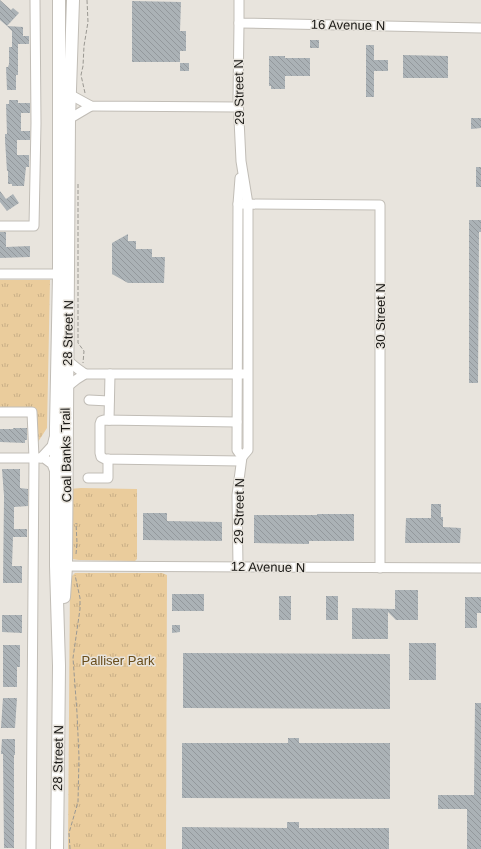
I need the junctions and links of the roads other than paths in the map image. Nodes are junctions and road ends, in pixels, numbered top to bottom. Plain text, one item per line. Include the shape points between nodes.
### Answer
1 (35, 0) edge
2 (59, 0) edge
3 (73, 0) edge
4 (239, 0) edge
5 (239, 23) junction
6 (481, 28) edge
7 (69, 94) junction
8 (91, 106) junction
9 (238, 107) junction
10 (69, 119) junction
11 (241, 161) junction
12 (238, 204) junction
13 (248, 204) junction
14 (0, 226) edge
15 (0, 274) edge
16 (64, 274) junction
17 (67, 360) junction
18 (81, 372) junction
19 (110, 374) junction
20 (237, 374) junction
21 (248, 374) junction
22 (67, 387) junction
23 (89, 400) dead end
24 (109, 401) junction
25 (0, 412) edge
26 (109, 420) junction
27 (237, 422) junction
28 (56, 427) junction
29 (0, 458) edge
30 (37, 458) junction
31 (108, 459) junction
32 (242, 459) junction
33 (88, 478) dead end
34 (57, 480) junction
35 (66, 566) junction
36 (238, 566) junction
37 (380, 568) junction
38 (481, 568) edge
39 (31, 849) edge
40 (57, 849) edge

1 - 14 street via 34,226
2 - 16 main road, 28 Street N
3 - 7 main road, 28 Street N
4 - 5 street
5 - 6 street, 16 Avenue N
5 - 9 street, 29 Street N
7 - 8 street
7 - 10 main road, 28 Street N
8 - 9 street
8 - 10 street
9 - 11 street, 29 Street N
10 - 16 main road, 28 Street N
11 - 12 street
11 - 13 street
12 - 13 street, 30 Street N
12 - 20 street
13 - 21 street
13 - 37 street, 30 Street N via 380,205
15 - 16 street
16 - 17 main road, 28 Street N
16 - 28 main road, 28 Street N
17 - 18 street
17 - 22 main road, 28 Street N
18 - 19 street
18 - 22 street
19 - 20 street
19 - 24 street
20 - 21 street
20 - 27 street
21 - 32 street via 248,450
22 - 35 main road, 28 Street N
23 - 24 street
24 - 26 street
25 - 30 street via 32,412
26 - 27 street
26 - 31 street via 101,421 100,424 100,453 101,457
27 - 32 street via 237,450
28 - 30 street via 52,446
28 - 34 main road, 28 Street N
29 - 30 street
30 - 34 street via 44,458 52,464
30 - 39 street
31 - 32 street
31 - 33 street via 108,483
32 - 36 street, 29 Street N via 237,496
34 - 35 main road, 28 Street N
35 - 36 street, 12 Avenue N
35 - 40 main road, 28 Street N via 58,666
36 - 37 street, 12 Avenue N
37 - 38 street, 12 Avenue N

